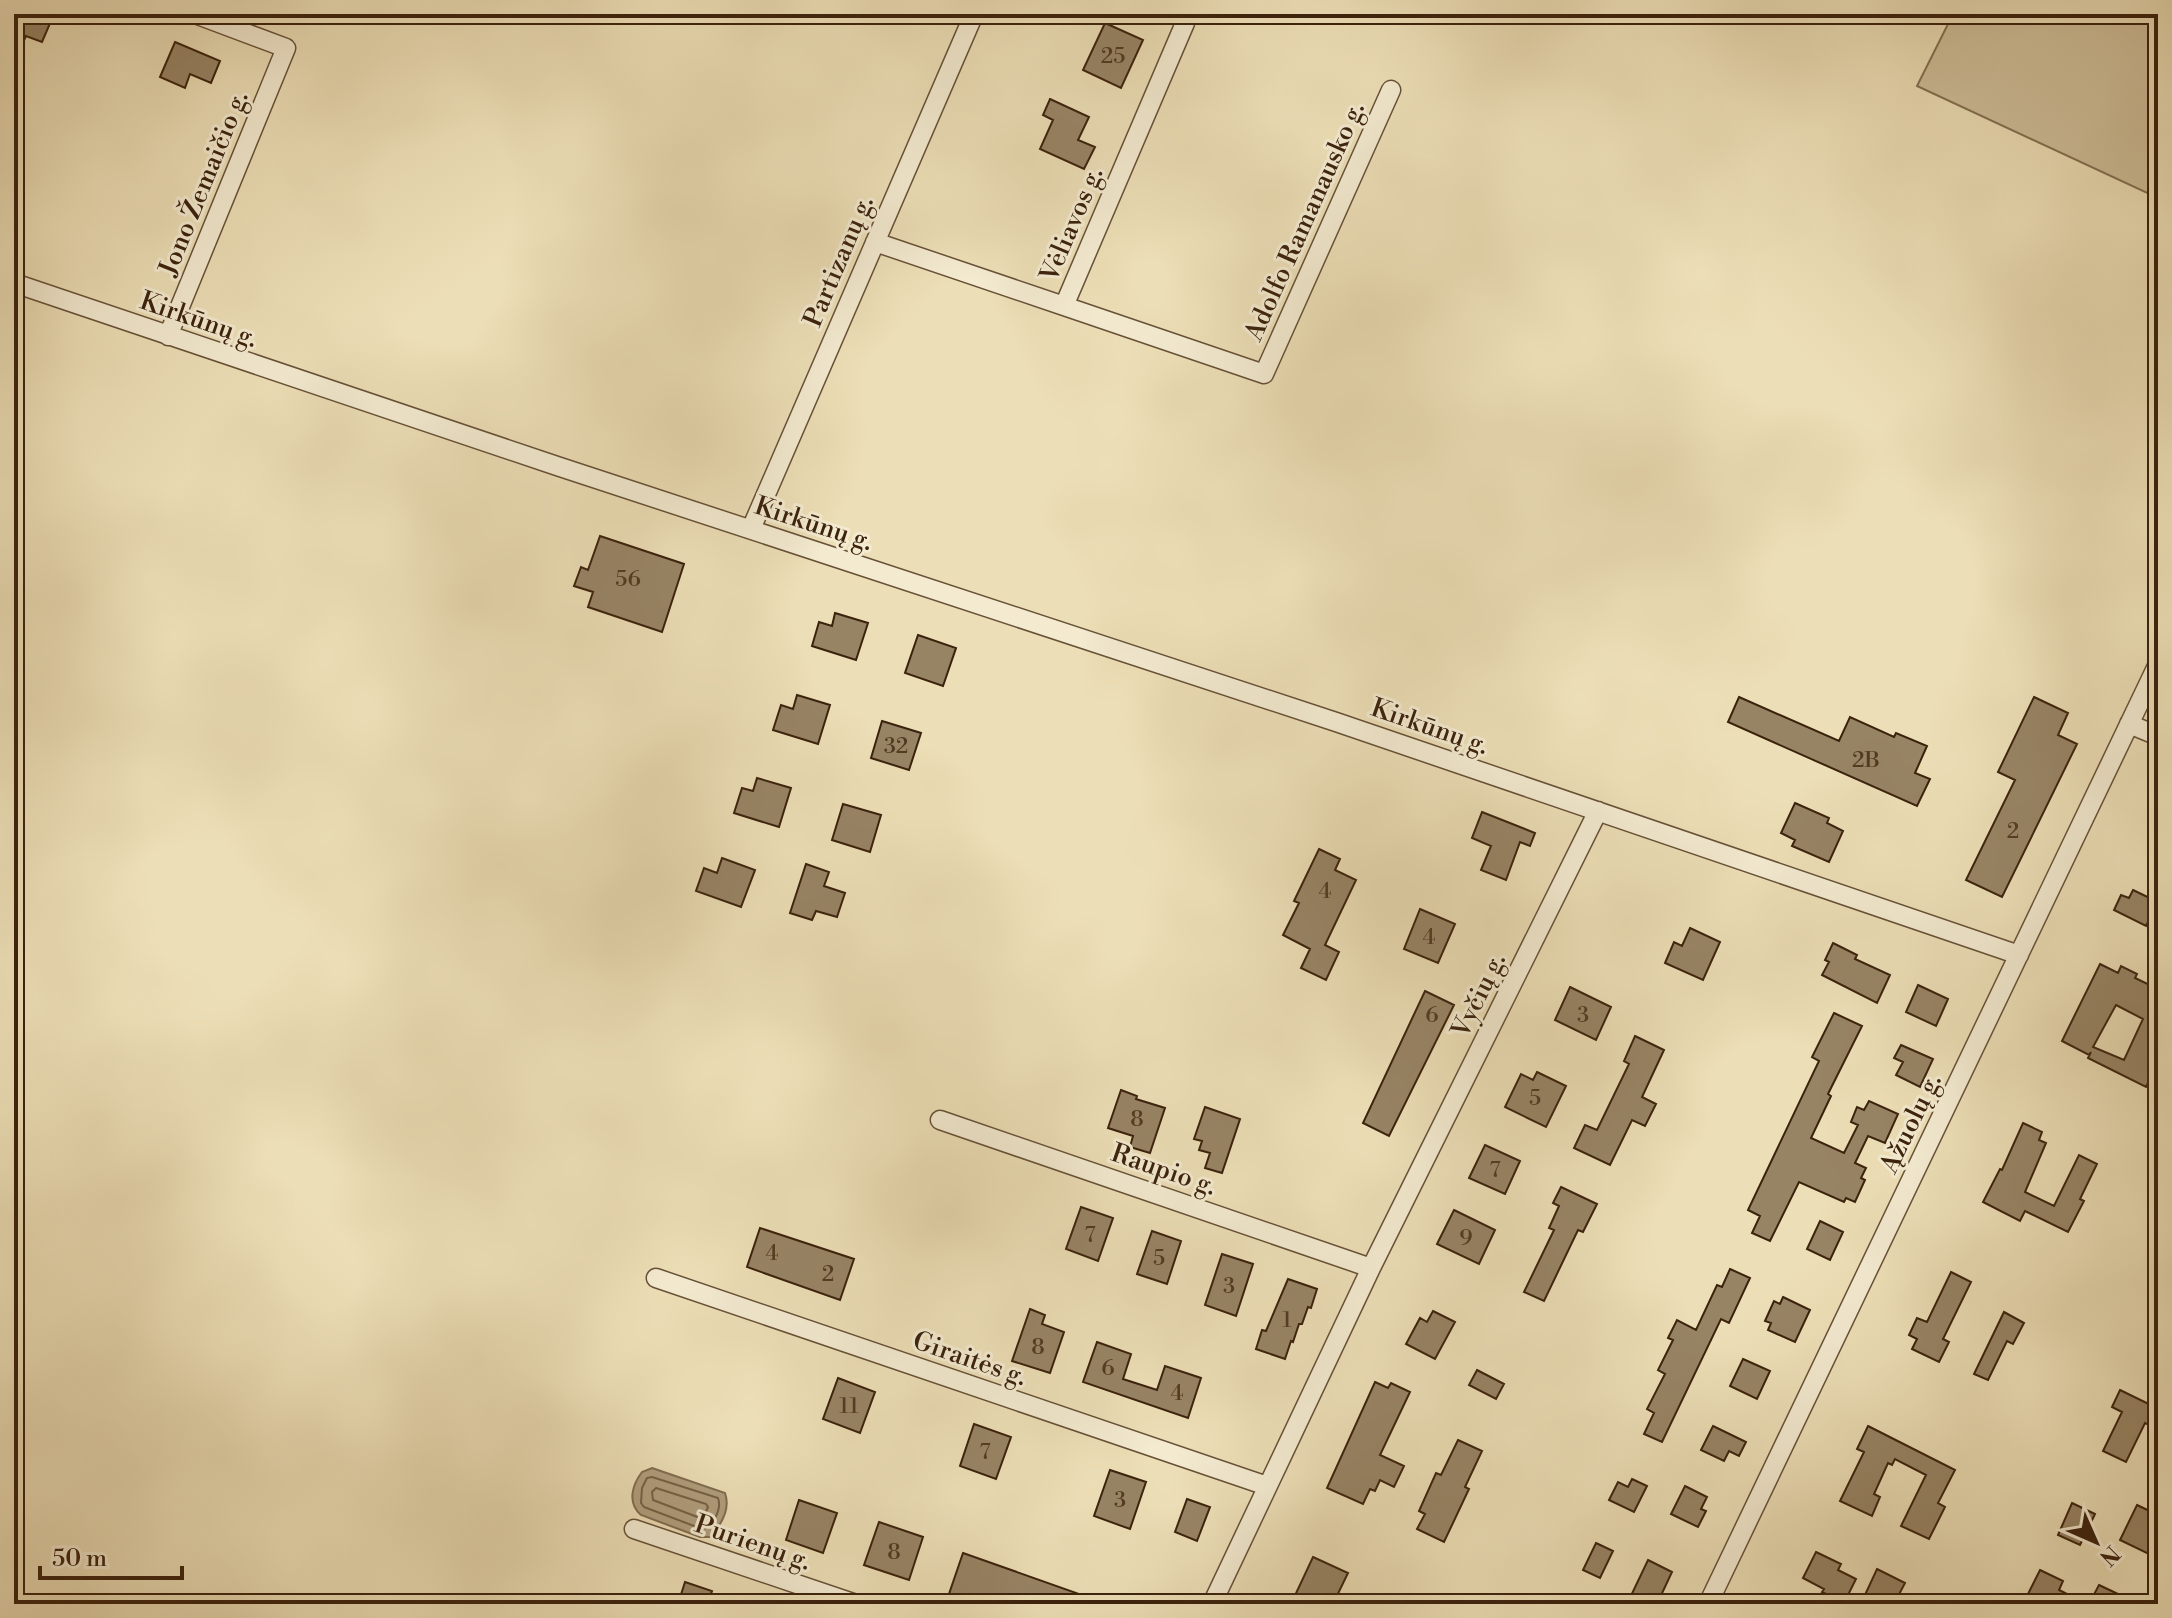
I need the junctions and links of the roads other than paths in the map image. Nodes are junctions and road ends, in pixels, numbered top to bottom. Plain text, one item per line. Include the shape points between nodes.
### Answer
1 (195, 14) edge
2 (974, 14) edge
3 (1185, 23) dead end
4 (1391, 90) dead end
5 (875, 242) junction
6 (14, 283) edge
7 (1064, 306) junction
8 (168, 336) junction
9 (751, 529) junction
10 (2158, 664) edge
11 (2129, 724) junction
12 (2158, 736) edge
13 (1598, 811) junction
14 (2019, 955) junction
15 (940, 1120) dead end
16 (1371, 1268) junction
17 (656, 1278) dead end
18 (1267, 1486) junction
19 (634, 1529) dead end
20 (856, 1604) edge
21 (1212, 1604) edge
22 (1708, 1604) edge

1 - 8 street, Jono Žemaičio g. via 286,48
2 - 5 street, Partizanų g.
3 - 7 street, Vėliavos g.
4 - 7 street, Adolfo Ramanausko g. via 1264,374
5 - 7 street, Vėliavos g.
5 - 9 street, Partizanų g.
6 - 8 street, Kirkūnų g.
8 - 9 street, Kirkūnų g.
9 - 13 street, Kirkūnų g.
10 - 11 street, Ąžuolų g.
11 - 12 street
11 - 14 street, Ąžuolų g.
13 - 14 street
13 - 16 street, Vyčių g.
14 - 22 street, Ąžuolų g.
15 - 16 street, Raupio g.
16 - 18 street, Vyčių g.
17 - 18 street, Giraitės g.
18 - 21 street, Vyčių g.
19 - 20 street, Purienų g.

